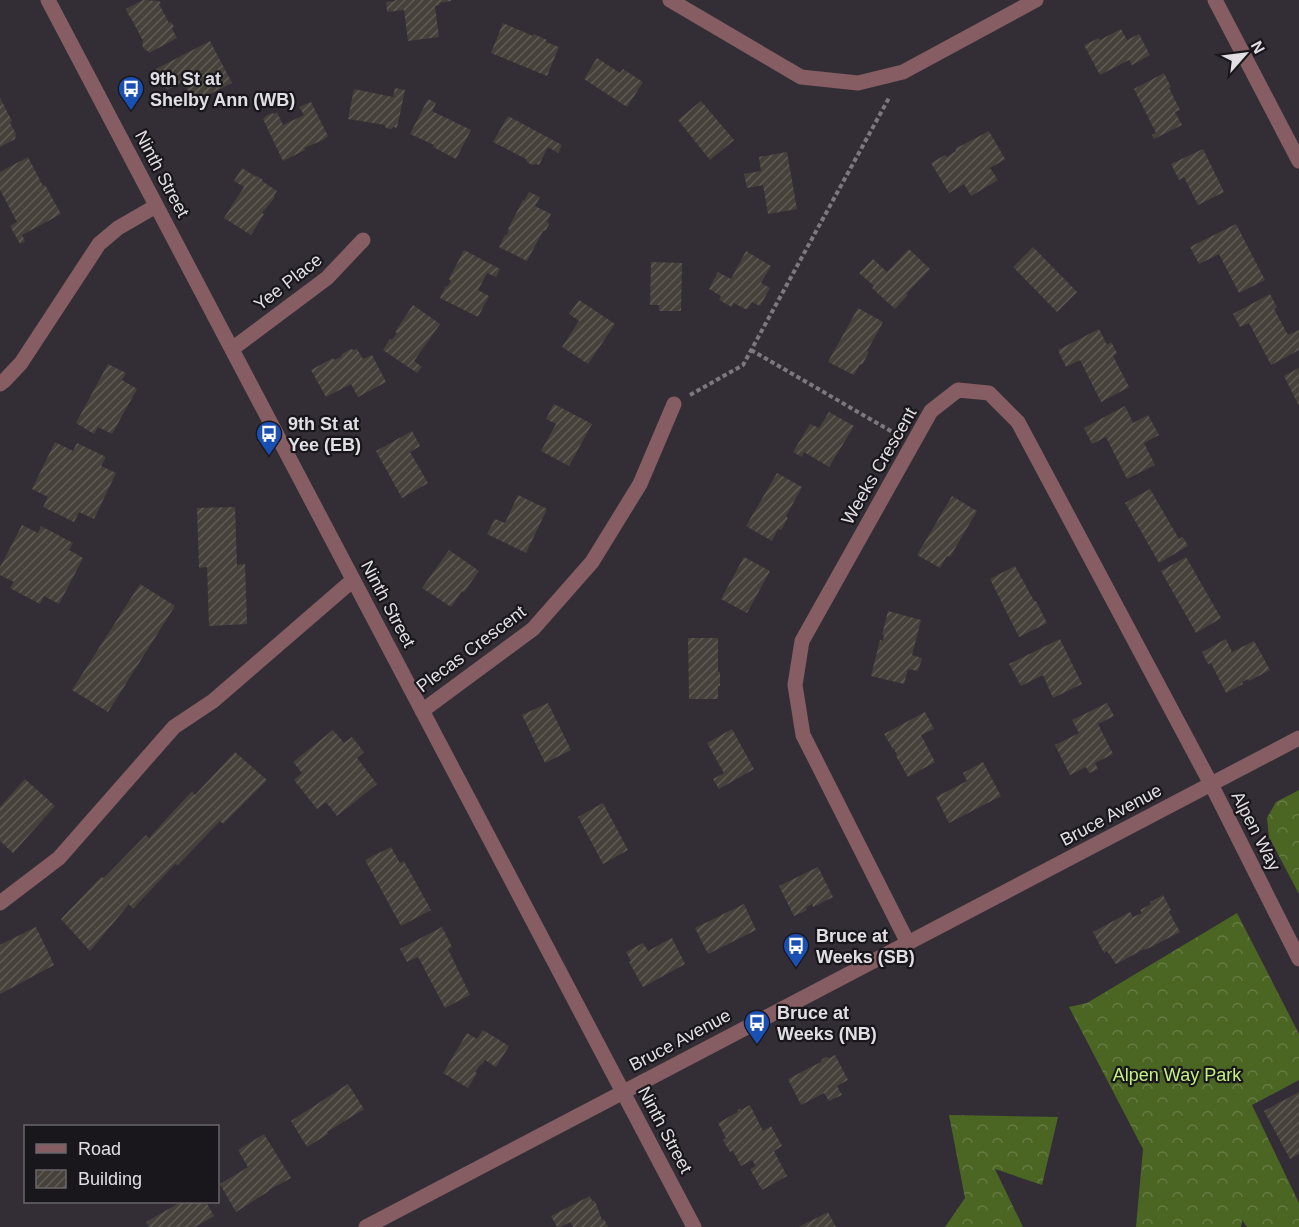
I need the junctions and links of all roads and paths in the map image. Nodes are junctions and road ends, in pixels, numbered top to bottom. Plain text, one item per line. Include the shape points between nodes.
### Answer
1 (48, 0) edge
2 (670, 0) edge
3 (1036, 0) edge
4 (1215, 0) edge
5 (903, 72) junction
6 (1299, 161) edge
7 (156, 206) junction
8 (363, 240) dead end
9 (232, 349) junction
10 (751, 350) junction
11 (0, 384) edge
12 (675, 404) joint
13 (913, 444) junction
14 (353, 580) junction
15 (422, 711) junction
16 (1299, 738) edge
17 (1210, 784) junction
18 (0, 903) edge
19 (908, 943) junction
20 (1299, 959) edge
21 (623, 1092) junction
22 (366, 1227) edge
23 (693, 1227) edge

1 - 7 street, Ninth Street
2 - 5 street via 801,76 858,83
3 - 5 street
4 - 6 street
5 - 10 path
7 - 9 street, Ninth Street
7 - 11 street via 99,244 21,363
8 - 9 street, Yee Place via 327,278
9 - 14 street, Ninth Street
10 - 12 path via 743,365
10 - 13 path
12 - 15 street, Plecas Crescent via 640,484 592,562 533,629
13 - 17 street, Weeks Crescent via 931,411 958,390 989,393 1018,422
13 - 19 street, Weeks Crescent via 802,641 795,685 803,735
14 - 15 street, Ninth Street
14 - 18 street via 213,701 174,727 59,858
15 - 21 street, Ninth Street
16 - 17 street, Bruce Avenue
17 - 19 street, Bruce Avenue
17 - 20 street, Alpen Way
19 - 21 street, Bruce Avenue
21 - 22 street, Bruce Avenue
21 - 23 street, Ninth Street

